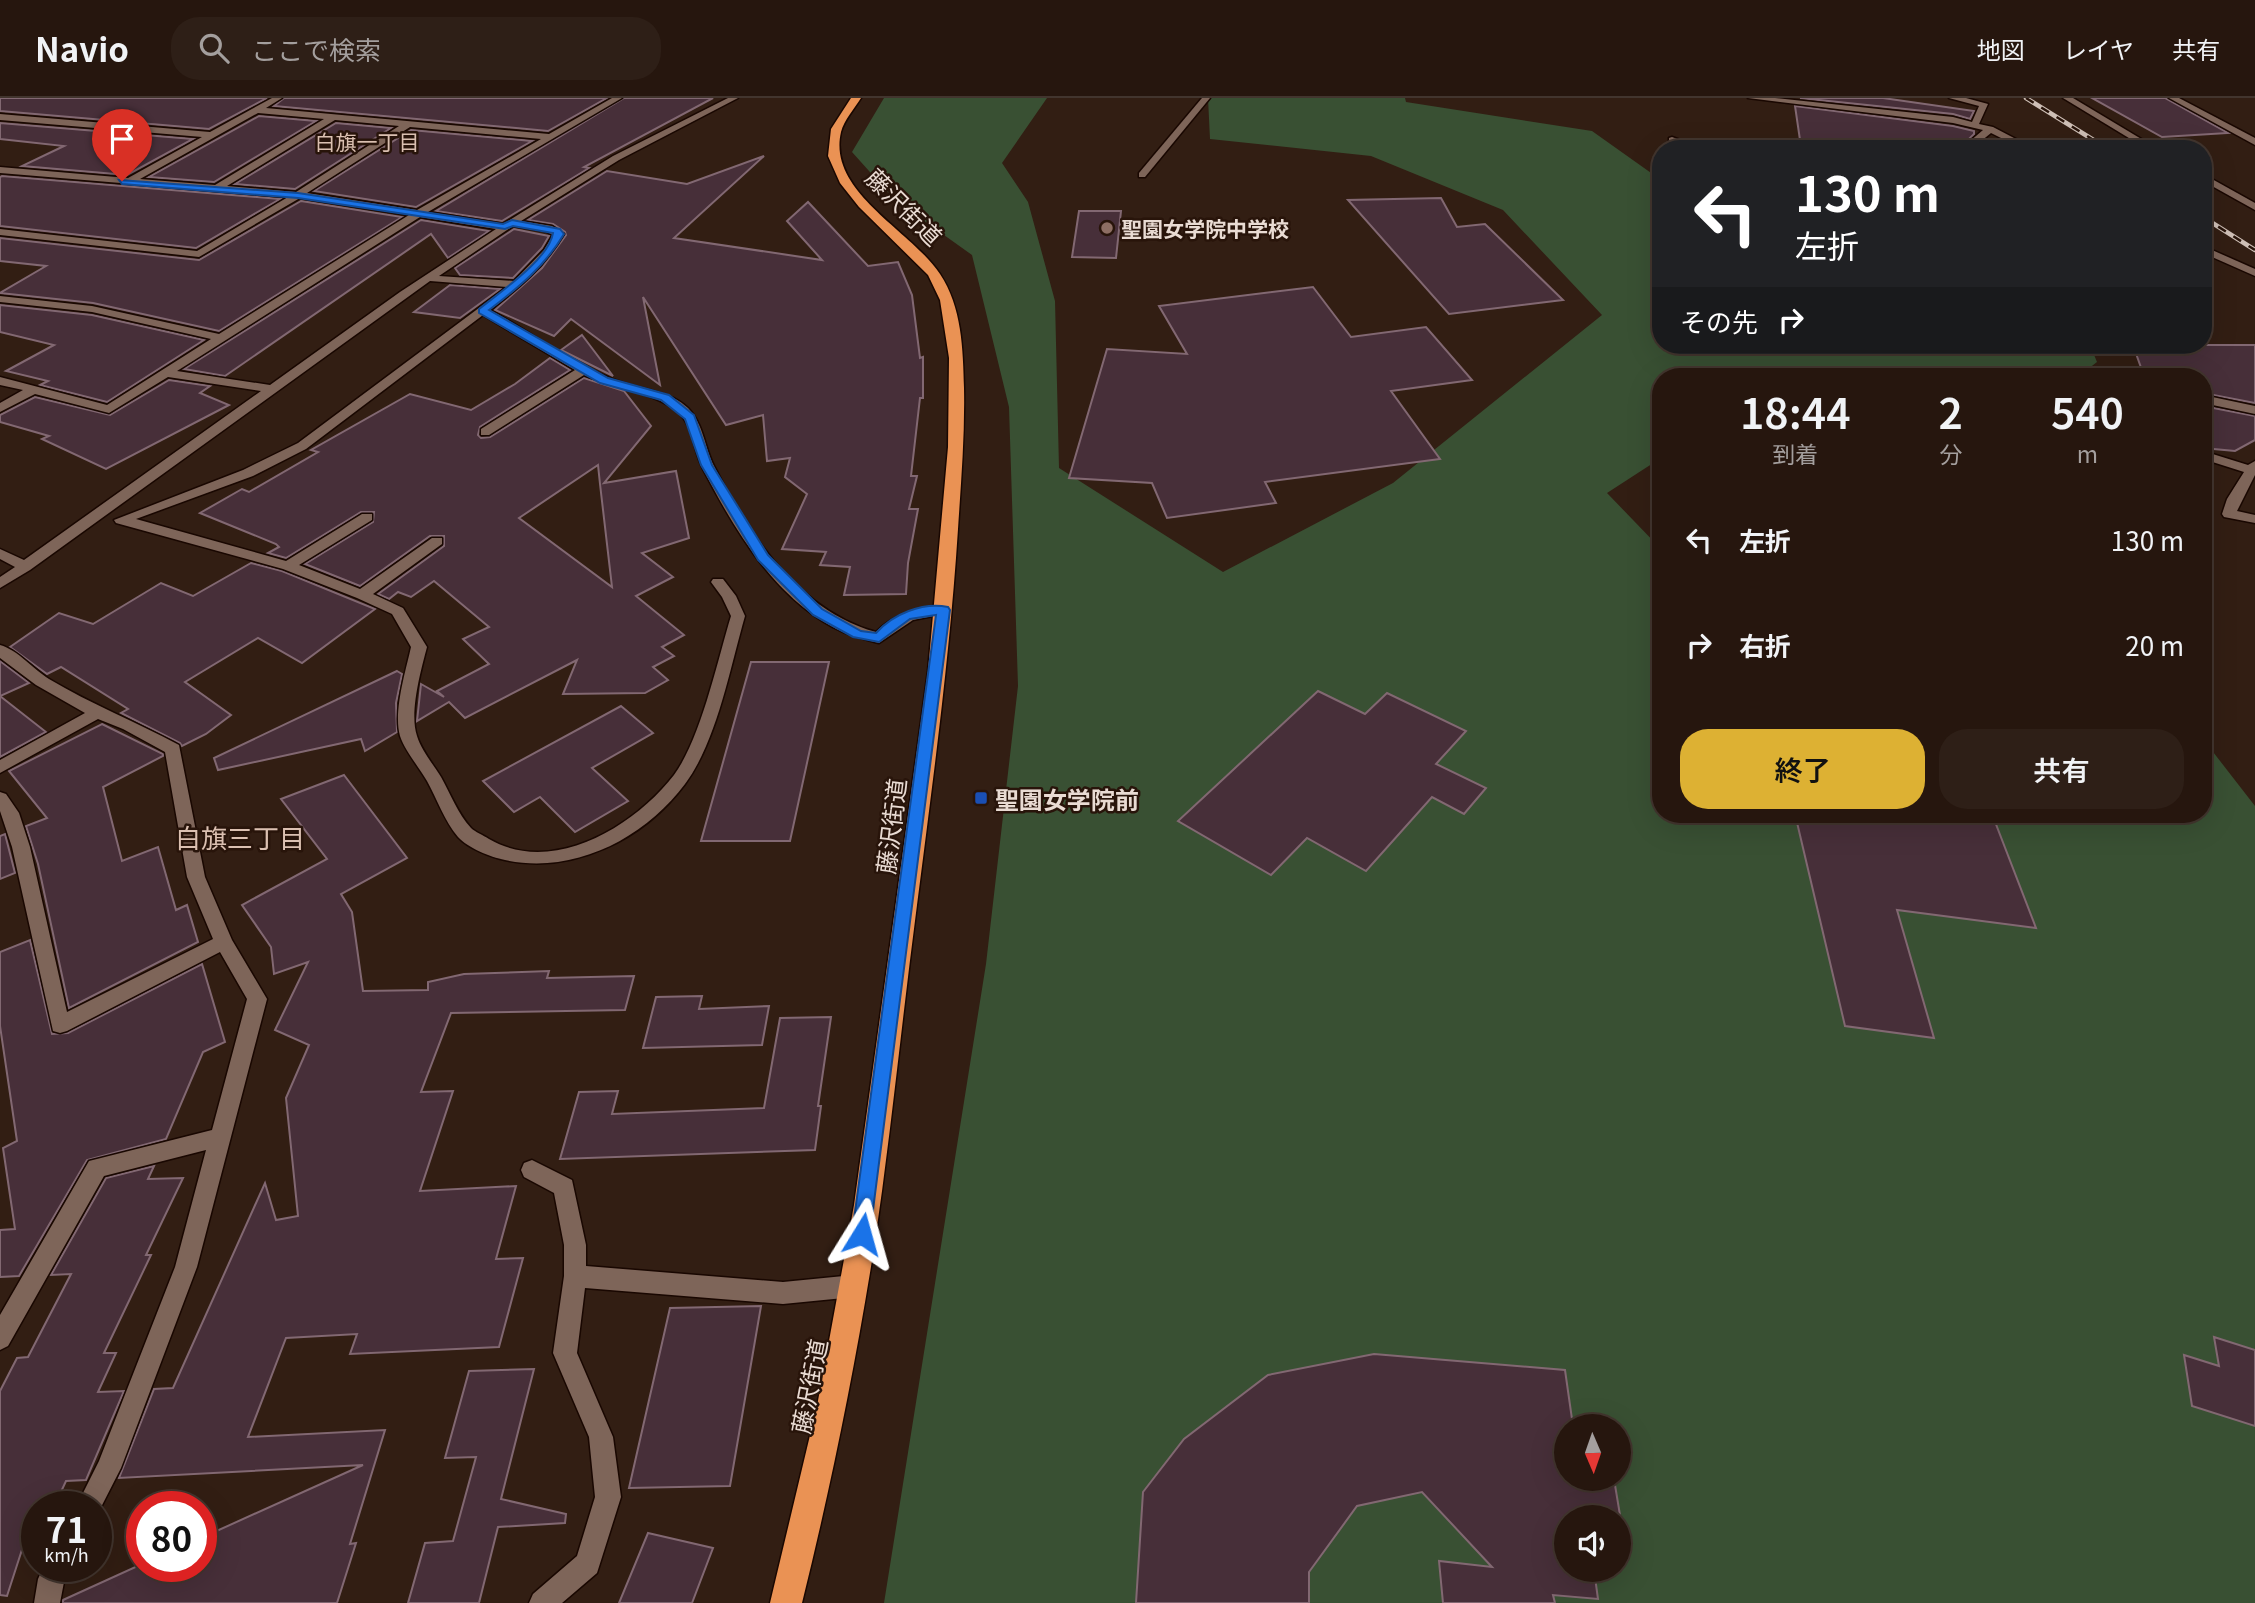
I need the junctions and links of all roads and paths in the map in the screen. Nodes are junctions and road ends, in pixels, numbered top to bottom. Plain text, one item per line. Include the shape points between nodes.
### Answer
1 (278, 98) edge
2 (618, 98) edge
3 (734, 98) edge
4 (856, 98) edge
5 (1206, 98) edge
6 (1752, 98) edge
7 (1953, 98) edge
8 (2067, 98) edge
9 (2173, 98) edge
10 (256, 110) junction
11 (0, 117) edge
12 (333, 117) junction
13 (408, 124) junction
14 (1975, 124) junction
15 (1990, 129) junction
16 (212, 135) junction
17 (552, 137) junction
18 (1977, 140) edge
19 (2013, 140) edge
20 (2139, 140) edge
21 (2255, 142) edge
22 (0, 170) edge
23 (1142, 175) dead end
24 (128, 182) junction
25 (2212, 182) edge
26 (217, 188) junction
27 (298, 195) junction
28 (2255, 207) edge
29 (421, 214) junction
30 (508, 225) junction
31 (0, 232) edge
32 (2212, 253) edge
33 (2255, 273) edge
34 (428, 278) junction
35 (517, 284) junction
36 (0, 299) edge
37 (483, 311) junction
38 (221, 338) junction
39 (585, 369) junction
40 (165, 373) junction
41 (0, 382) edge
42 (273, 389) junction
43 (34, 390) junction
44 (2212, 401) edge
45 (0, 408) edge
46 (2255, 410) edge
47 (485, 432) dead end
48 (2212, 457) edge
49 (2253, 468) edge
50 (97, 516) junction
51 (368, 517) dead end
52 (2255, 519) edge
53 (124, 520) junction
54 (437, 541) dead end
55 (0, 553) edge
56 (25, 566) junction
57 (288, 566) junction
58 (718, 582) dead end
59 (0, 584) edge
60 (362, 595) junction
61 (943, 610) junction
62 (0, 650) edge
63 (96, 713) junction
64 (0, 767) edge
65 (0, 798) edge
66 (224, 942) junction
67 (220, 1137) junction
68 (532, 1170) dead end
69 (575, 1276) junction
70 (854, 1286) junction
71 (0, 1338) edge
72 (97, 1491) edge
73 (542, 1603) edge
74 (786, 1603) edge

1 - 10 street
2 - 17 street
3 - 30 street via 616,158
4 - 61 highway, 藤沢街道 via 835,127 833,162 846,185 926,264 946,298 953,339 957,436
5 - 23 street
6 - 14 street
7 - 14 street via 1984,104
8 - 20 street
9 - 21 street
10 - 12 street
10 - 16 street
11 - 16 street
12 - 13 street
12 - 26 street
13 - 17 street
13 - 27 street
14 - 15 street
15 - 18 street
15 - 19 street
16 - 24 street
17 - 29 street
22 - 24 street
24 - 26 street
25 - 28 street
26 - 27 street
27 - 29 street
27 - 31 street via 199,254
29 - 30 street
29 - 38 street
30 - 34 street
30 - 35 street via 548,228 559,234
32 - 33 street
34 - 35 street
34 - 42 street
35 - 37 street
36 - 38 street via 92,309
37 - 39 street
37 - 53 street via 302,446 248,473
38 - 40 street
39 - 47 street
39 - 61 street via 604,380 665,397 690,418 707,465 763,558 818,612 858,634 879,638 906,615
40 - 42 street
40 - 43 street via 109,409
41 - 43 street
42 - 50 street
43 - 45 street
44 - 46 street
48 - 49 street
49 - 52 street via 2230,514
50 - 53 street
50 - 56 street
51 - 57 street
53 - 57 street
54 - 60 street
55 - 56 street
56 - 59 street
57 - 60 street
58 - 60 street via 738,616 688,771 630,827 596,846 545,859 495,852 465,833 408,735 408,692 419,648 398,611
61 - 70 highway, 藤沢街道
62 - 63 street
63 - 64 street
63 - 66 street via 173,749 196,877
65 - 66 street via 21,847 60,1025
66 - 67 street via 257,999
67 - 71 street via 97,1168
67 - 72 street via 186,1267
68 - 69 street via 564,1187 575,1245
69 - 70 street via 783,1293
69 - 73 street via 565,1353 601,1437 608,1497 588,1564
70 - 74 highway, 藤沢街道 via 816,1485

